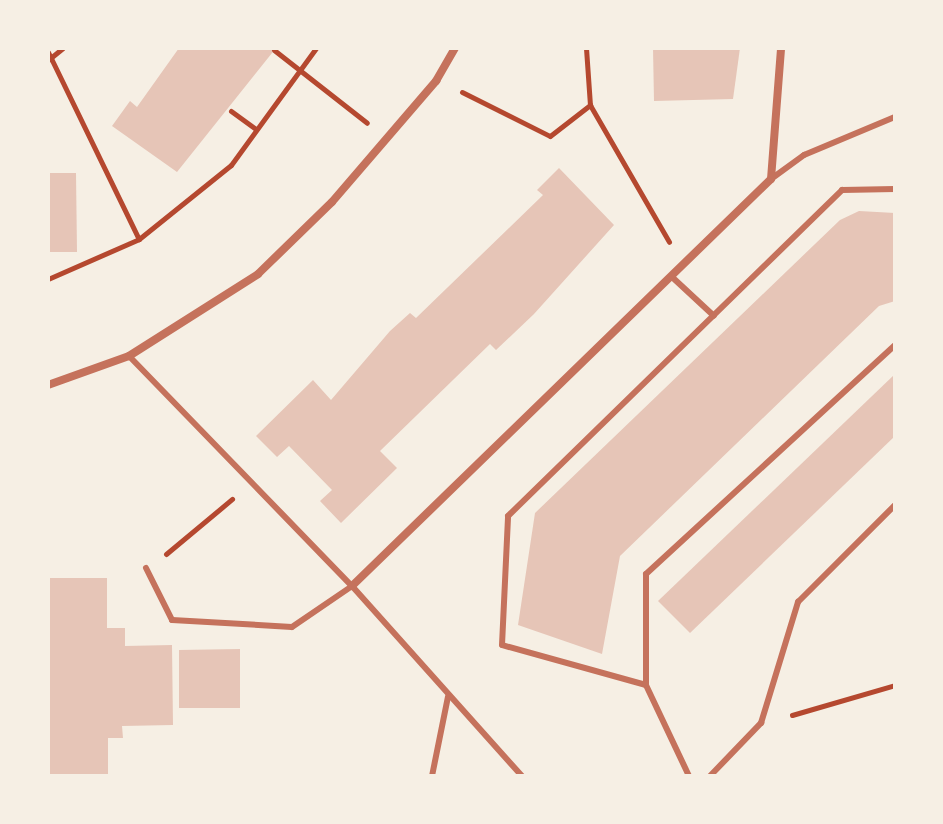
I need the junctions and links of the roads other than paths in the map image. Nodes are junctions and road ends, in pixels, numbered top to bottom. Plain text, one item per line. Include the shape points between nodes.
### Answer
1 (455, 48) edge
2 (781, 48) edge
3 (895, 117) edge
4 (771, 179) junction
5 (895, 189) edge
6 (672, 277) junction
7 (714, 316) junction
8 (895, 345) edge
9 (129, 356) junction
10 (48, 385) edge
11 (895, 505) edge
12 (146, 568) dead end
13 (352, 586) junction
14 (646, 685) junction
15 (448, 697) junction
16 (432, 776) edge
17 (522, 776) edge
18 (689, 776) edge
19 (710, 776) edge

1 - 9 street via 386,139 258,274
2 - 4 street
3 - 4 lane via 804,155
4 - 6 street
5 - 7 lane via 842,190
6 - 7 lane
6 - 13 street
7 - 14 lane via 508,516 502,645
8 - 14 lane via 646,574
9 - 10 street
9 - 13 lane
11 - 19 lane via 798,602 761,723
12 - 13 lane via 172,620 292,627
13 - 15 lane
14 - 18 lane
15 - 16 lane
15 - 17 lane

